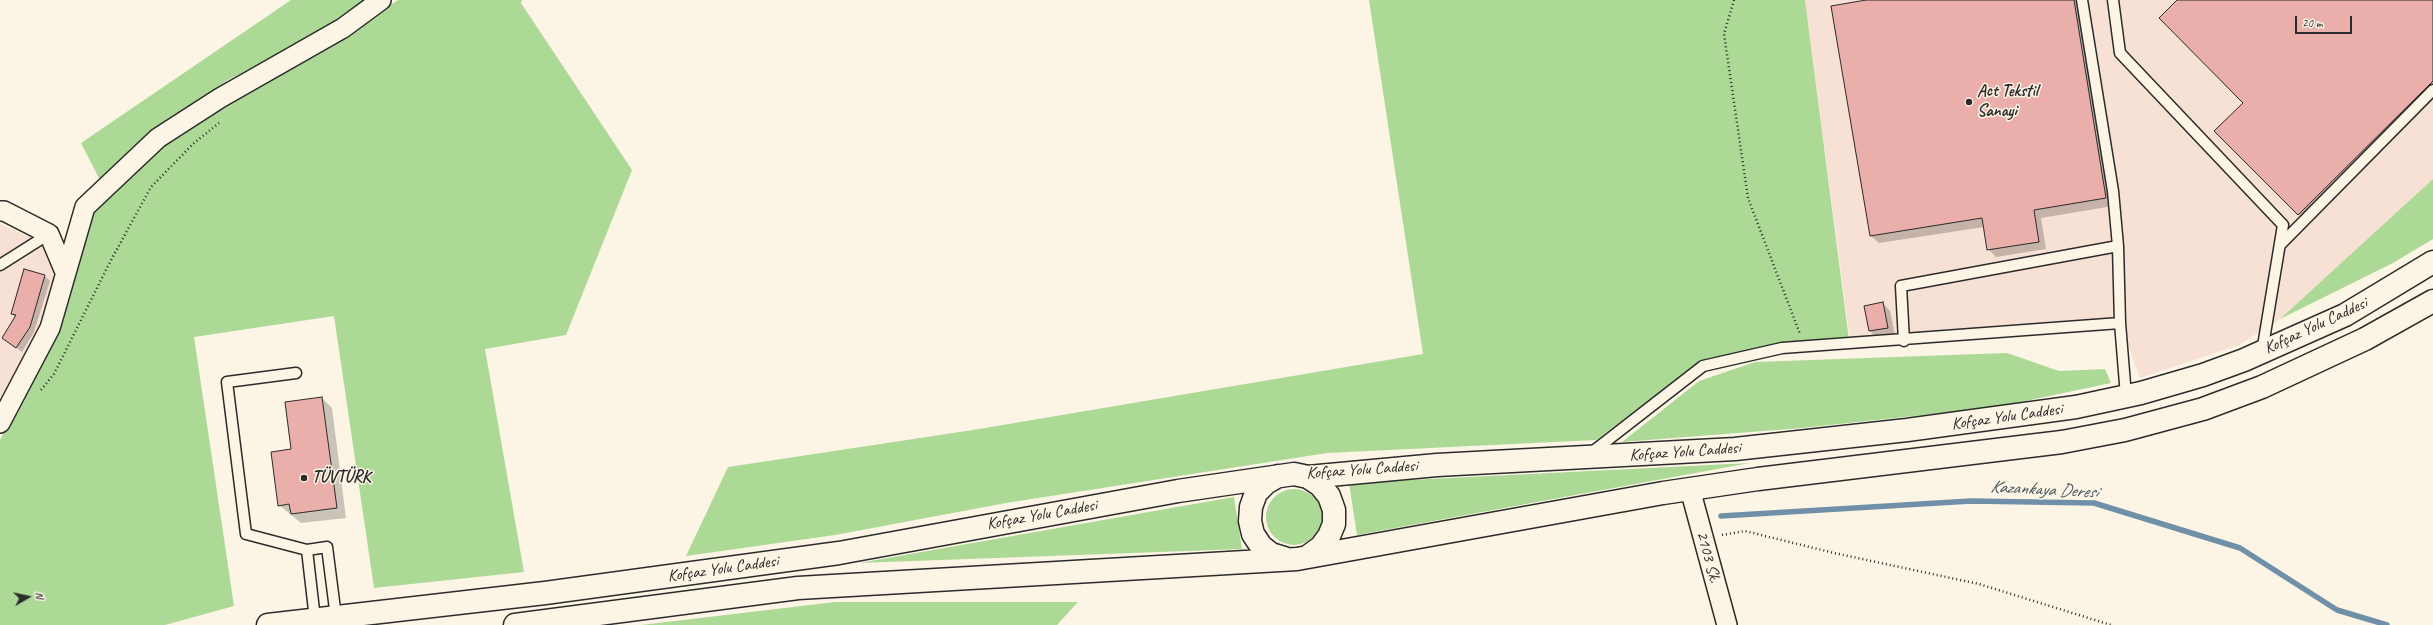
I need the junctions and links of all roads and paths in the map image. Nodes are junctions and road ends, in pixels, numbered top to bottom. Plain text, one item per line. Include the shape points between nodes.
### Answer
1 (382, 0) edge
2 (1734, 0) edge
3 (2082, 0) edge
4 (2113, 0) edge
5 (2433, 90) edge
6 (224, 119) dead end
7 (0, 212) edge
8 (49, 234) junction
9 (2280, 245) junction
10 (2118, 246) junction
11 (2433, 262) edge
12 (0, 265) edge
13 (65, 272) junction
14 (2433, 301) edge
15 (2120, 323) junction
16 (1904, 341) junction
17 (1805, 347) junction
18 (2262, 352) junction
19 (296, 373) dead end
20 (40, 391) dead end
21 (2126, 396) junction
22 (0, 423) edge
23 (1584, 458) junction
24 (1279, 476) junction
25 (1308, 477) junction
26 (1690, 489) junction
27 (1703, 538) junction
28 (306, 550) junction
29 (1310, 555) junction
30 (1284, 558) junction
31 (336, 617) junction
32 (315, 619) junction
33 (268, 625) edge
34 (515, 625) edge
35 (1727, 625) edge
36 (2111, 625) edge

1 - 13 street via 343,28 220,98 158,138 85,207
2 - 17 path via 1724,34 1748,198
3 - 10 lane via 2113,191
4 - 9 lane via 2120,53 2283,225
5 - 9 lane
6 - 20 path via 193,144 151,187 54,374
7 - 8 street via 4,211
8 - 12 lane
8 - 13 street
9 - 18 lane
10 - 15 lane
10 - 16 lane via 1901,286
11 - 18 main road, Kofçaz Yolu Caddesi via 2345,314
13 - 22 street via 50,328
14 - 26 main road, Kofçaz Yolu Caddesi via 2365,339 2262,387 2203,409 2125,430 2007,450
15 - 16 lane
15 - 21 lane
16 - 17 lane
17 - 23 lane via 1782,348 1703,366
18 - 21 main road, Kofçaz Yolu Caddesi via 2203,375
19 - 28 lane via 227,382 246,534
21 - 23 main road, Kofçaz Yolu Caddesi via 2009,417 1800,443
23 - 25 main road, Kofçaz Yolu Caddesi via 1437,465
24 - 25 main road, Kofçaz Yolu Caddesi via 1294,474
24 - 30 main road via 1266,483 1256,494 1251,507 1250,521 1261,546 1271,554
24 - 31 main road, Kofçaz Yolu Caddesi via 1015,519 839,553 545,593
25 - 29 main road via 1320,485 1329,496 1334,510 1334,524 1329,536 1321,547
26 - 27 street, 2103 Sk.
26 - 29 main road, Kofçaz Yolu Caddesi
27 - 35 street, 2103 Sk.
27 - 36 path via 1745,531 1979,584
28 - 31 lane via 327,547
28 - 32 lane
29 - 30 main road, Kofçaz Yolu Caddesi via 1297,559
30 - 34 main road, Kofçaz Yolu Caddesi via 1253,562 798,588
31 - 32 main road, Kofçaz Yolu Caddesi
32 - 33 main road, Kofçaz Yolu Caddesi

